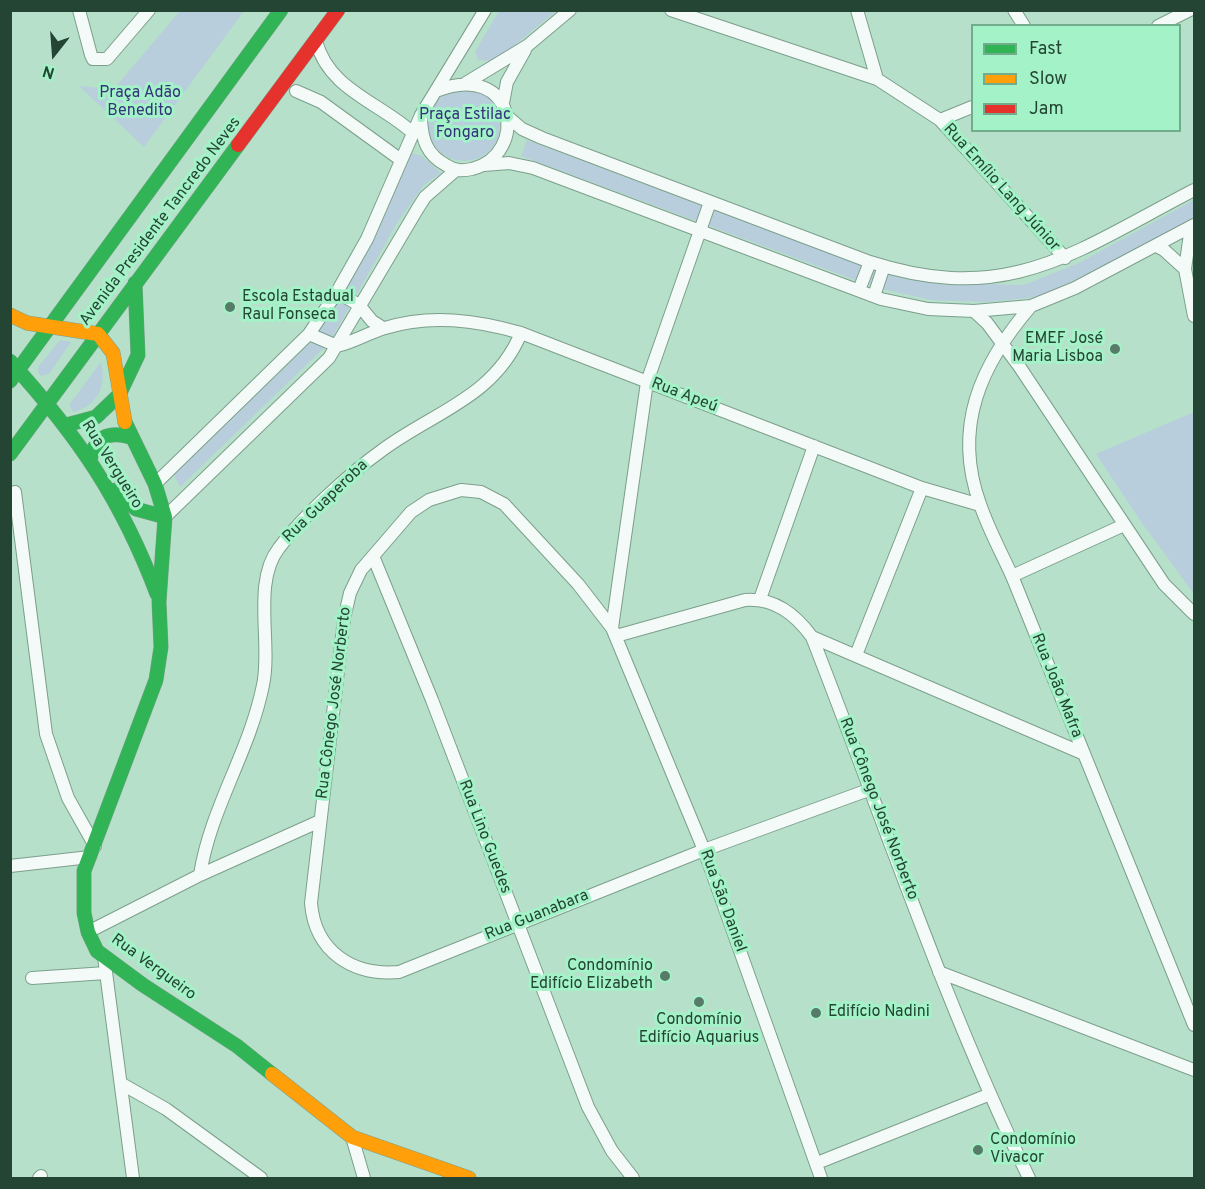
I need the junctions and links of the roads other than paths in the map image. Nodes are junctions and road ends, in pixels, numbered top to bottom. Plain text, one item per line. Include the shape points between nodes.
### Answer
1 (79, 10) edge
2 (149, 10) edge
3 (281, 10) edge
4 (338, 10) edge
5 (485, 10) edge
6 (570, 10) edge
7 (671, 10) edge
8 (856, 10) edge
9 (1014, 10) edge
10 (1190, 10) edge
11 (1023, 24) edge
12 (1162, 24) edge
13 (316, 41) junction
14 (527, 46) junction
15 (877, 79) junction
16 (466, 83) junction
17 (436, 91) junction
18 (296, 92) dead end
19 (503, 103) junction
20 (971, 107) edge
21 (421, 115) junction
22 (508, 117) junction
23 (940, 120) junction
24 (413, 134) junction
25 (401, 160) junction
26 (484, 165) junction
27 (456, 170) junction
28 (1194, 190) edge
29 (710, 202) junction
30 (1193, 226) edge
31 (700, 230) junction
32 (1156, 246) junction
33 (1065, 258) junction
34 (870, 262) junction
35 (884, 267) junction
36 (1185, 269) junction
37 (135, 283) junction
38 (859, 290) junction
39 (337, 292) junction
40 (874, 296) junction
41 (359, 305) junction
42 (1031, 306) junction
43 (974, 311) junction
44 (10, 315) edge
45 (1194, 316) edge
46 (51, 327) junction
47 (383, 328) junction
48 (521, 333) junction
49 (98, 334) junction
50 (309, 334) junction
51 (1001, 343) junction
52 (337, 346) junction
53 (13, 371) edge
54 (647, 382) junction
55 (119, 395) junction
56 (47, 403) junction
57 (66, 425) junction
58 (129, 437) junction
59 (814, 446) junction
60 (10, 454) edge
61 (90, 460) junction
62 (99, 475) junction
63 (155, 484) junction
64 (922, 488) junction
65 (15, 492) dead end
66 (980, 505) junction
67 (165, 517) junction
68 (1124, 525) junction
69 (373, 556) junction
70 (1012, 576) junction
71 (760, 599) junction
72 (159, 602) junction
73 (1194, 614) edge
74 (614, 632) junction
75 (812, 637) junction
76 (856, 655) junction
77 (1082, 753) junction
78 (871, 789) junction
79 (320, 822) junction
80 (704, 850) junction
81 (93, 852) junction
82 (10, 866) edge
83 (200, 875) junction
84 (516, 924) junction
85 (88, 932) junction
86 (104, 957) junction
87 (939, 972) junction
88 (106, 973) junction
89 (32, 978) dead end
90 (1194, 1025) edge
91 (1194, 1070) edge
92 (122, 1084) junction
93 (988, 1095) junction
94 (352, 1137) junction
95 (817, 1163) junction
96 (133, 1179) edge
97 (261, 1179) edge
98 (364, 1179) edge
99 (469, 1179) edge
100 (633, 1179) edge
101 (821, 1179) edge
102 (1029, 1179) edge

1 - 2 street via 90,55 97,60 107,59
3 - 46 main road, Avenida Presidente Tancredo Neves
4 - 13 main road, Avenida Presidente Tancredo Neves
5 - 17 street
6 - 14 street
7 - 15 street, Rua Emílio Lang Júnior
8 - 15 street
9 - 11 street
10 - 12 street
13 - 24 street via 320,55 337,80
13 - 37 main road, Avenida Presidente Tancredo Neves
14 - 16 street
14 - 19 street via 507,82
15 - 23 street, Rua Emílio Lang Júnior
16 - 17 street
16 - 19 street via 494,92
17 - 21 street
18 - 25 street via 321,102
19 - 22 street
20 - 23 street
21 - 24 street
21 - 27 street via 425,145 435,159
22 - 26 street via 504,141
22 - 29 street via 542,138
23 - 33 street, Rua Emílio Lang Júnior
24 - 25 street
25 - 39 street via 367,239
26 - 27 street
26 - 31 street via 509,163 533,168
27 - 41 street via 425,197
28 - 33 street
29 - 31 street
29 - 34 street
30 - 32 street
30 - 36 street
31 - 38 street
31 - 54 street
32 - 36 street
32 - 42 street
33 - 35 street via 982,279 941,278
34 - 35 street
34 - 38 street
35 - 40 street
36 - 45 street
37 - 49 main road, Avenida Presidente Tancredo Neves
37 - 55 main road via 138,355
38 - 40 street
39 - 41 street
39 - 50 street
40 - 43 street via 928,309
41 - 47 street
41 - 52 street
42 - 43 street
42 - 51 street, Rua João Mafra
43 - 51 street
44 - 46 main road
46 - 49 main road
46 - 53 main road, Avenida Presidente Tancredo Neves
47 - 48 street, Rua Apeú via 446,319
47 - 52 street, Rua Apeú
48 - 54 street, Rua Apeú
48 - 83 street, Rua Guaperoba via 506,363 482,386 370,459 274,554 263,596 267,654 263,685 213,824
49 - 55 main road, Rua Vergueiro via 113,353
49 - 56 main road, Avenida Presidente Tancredo Neves
50 - 52 street
50 - 63 street
51 - 66 street, Rua João Mafra via 976,393 970,427 972,478
51 - 68 street
52 - 67 street via 316,372
53 - 56 main road, Rua Vergueiro
54 - 59 street, Rua Apeú
54 - 74 street
55 - 57 main road via 96,418
55 - 58 main road, Rua Vergueiro
56 - 57 main road, Rua Vergueiro
56 - 60 main road, Avenida Presidente Tancredo Neves
57 - 61 main road, Rua Vergueiro
58 - 61 main road via 111,433 98,438
58 - 63 main road, Rua Vergueiro
59 - 64 street, Rua Apeú
59 - 71 street
61 - 62 main road, Rua Vergueiro
62 - 67 main road via 136,509
62 - 72 main road, Rua Vergueiro via 138,543
63 - 67 main road, Rua Vergueiro
64 - 66 street, Rua Apeú
64 - 76 street
65 - 81 street via 46,734 68,798
66 - 70 street, Rua João Mafra
67 - 72 main road, Rua Vergueiro
68 - 70 street
68 - 73 street via 1164,584
69 - 74 street, Rua Cônego José Norberto via 411,512 429,500 461,490 481,492 504,504 578,584
69 - 79 street, Rua Cônego José Norberto via 355,582 347,606
69 - 84 street, Rua Lino Guedes
70 - 77 street, Rua João Mafra
71 - 74 street
71 - 75 street, Rua Cônego José Norberto via 792,615
72 - 81 main road, Rua Vergueiro via 161,647 156,680
74 - 80 street, Rua São Daniel
75 - 76 street
75 - 78 street, Rua Cônego José Norberto
76 - 77 street
77 - 90 street, Rua João Mafra
78 - 80 street, Rua Guanabara
78 - 87 street, Rua Cônego José Norberto
79 - 83 street
79 - 84 street, Rua Guanabara via 312,919 325,944 353,966 379,974 399,972
80 - 84 street, Rua Guanabara
80 - 95 street, Rua São Daniel
81 - 82 street
81 - 85 main road, Rua Vergueiro via 84,877
83 - 85 street
84 - 100 street, Rua Lino Guedes via 588,1107
85 - 86 main road, Rua Vergueiro
86 - 88 street
86 - 94 main road, Rua Vergueiro via 237,1046
87 - 91 street
87 - 93 street, Rua Cônego José Norberto
88 - 89 street
88 - 92 street
92 - 96 street
92 - 97 street via 166,1109
93 - 95 street
93 - 102 street, Rua Cônego José Norberto
94 - 98 street
94 - 99 main road, Rua Vergueiro
95 - 101 street, Rua São Daniel

